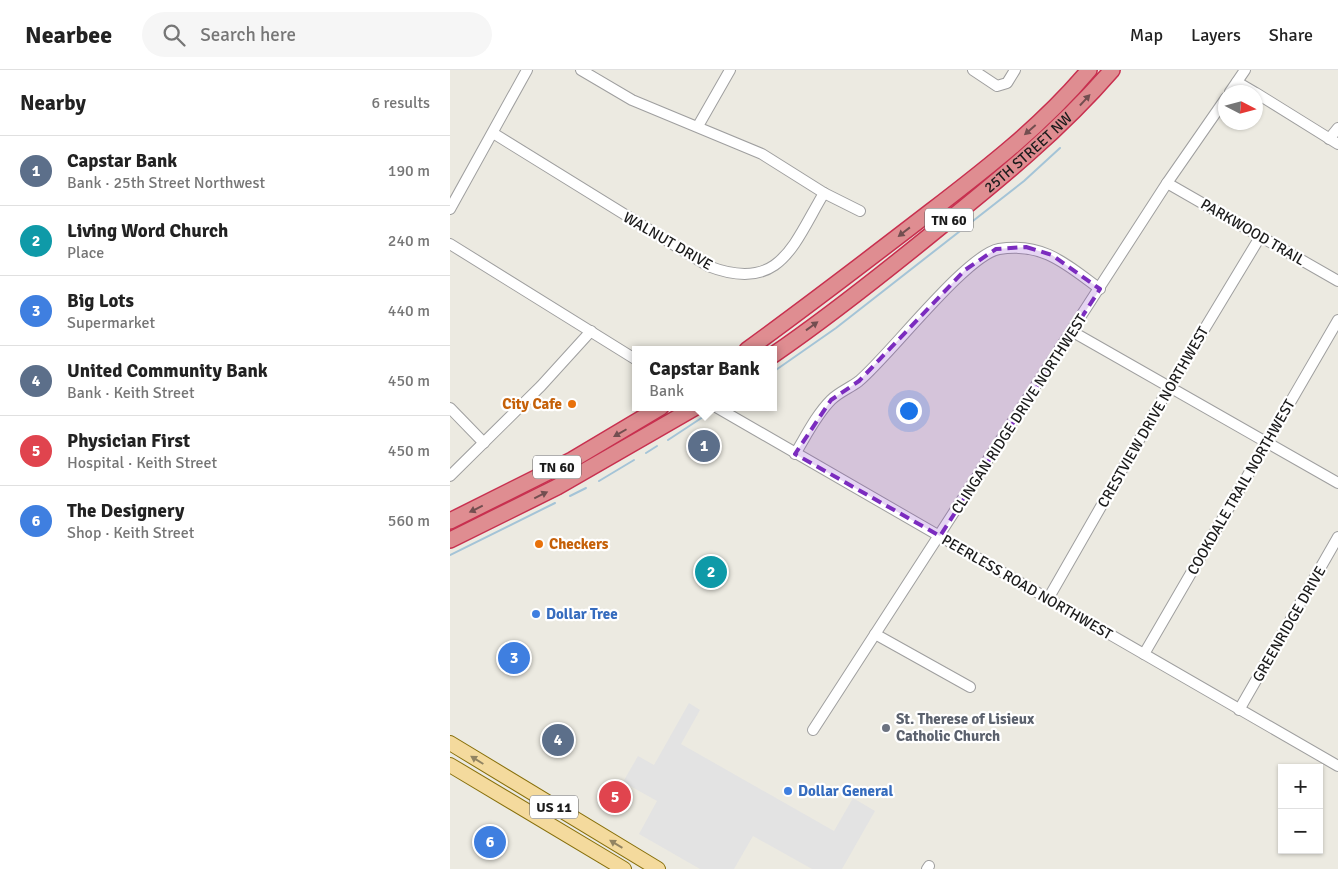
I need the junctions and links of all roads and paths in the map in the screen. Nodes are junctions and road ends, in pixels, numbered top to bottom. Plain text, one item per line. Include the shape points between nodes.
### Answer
1 (527, 70) edge
2 (581, 70) edge
3 (730, 70) edge
4 (973, 70) edge
5 (1089, 70) edge
6 (1112, 70) edge
7 (1245, 70) edge
8 (1015, 71) edge
9 (1237, 82) junction
10 (1235, 85) edge
11 (1242, 85) edge
12 (1263, 98) edge
13 (1218, 110) edge
14 (698, 126) junction
15 (1338, 128) edge
16 (492, 133) junction
17 (1334, 142) edge
18 (1167, 183) junction
19 (824, 193) junction
20 (450, 209) edge
21 (860, 211) dead end
22 (1260, 237) junction
23 (450, 244) edge
24 (1338, 281) edge
25 (1100, 289) junction
26 (1338, 320) edge
27 (591, 331) junction
28 (1073, 332) junction
29 (753, 346) edge
30 (777, 352) edge
31 (632, 356) edge
32 (1170, 386) junction
33 (450, 408) edge
34 (654, 411) edge
35 (689, 411) edge
36 (723, 411) edge
37 (1266, 442) junction
38 (484, 443) junction
39 (795, 454) junction
40 (450, 476) edge
41 (1338, 483) edge
42 (450, 521) edge
43 (940, 536) junction
44 (1338, 537) edge
45 (450, 540) edge
46 (1048, 599) junction
47 (875, 634) junction
48 (1144, 654) junction
49 (970, 687) dead end
50 (1239, 710) junction
51 (813, 730) dead end
52 (450, 743) edge
53 (1337, 764) edge
54 (450, 766) edge
55 (570, 837) junction
56 (639, 858) junction
57 (624, 869) edge
58 (658, 869) edge

1 - 16 street
2 - 14 street via 632,100
3 - 14 street
4 - 8 street via 997,86 1008,83
5 -> 29 highway, 25TH STREET NW / TN 60 via 989,166
30 -> 6 highway, 25TH STREET NW / TN 60 via 996,182 1037,147
7 - 9 street
9 - 10 street
9 - 11 street
12 - 17 street
13 - 18 street, CLINGAN RIDGE DRIVE NORTHWEST
14 - 19 street via 762,154
15 - 17 street
16 - 19 street, WALNUT DRIVE via 708,266 726,273 750,274 775,266 787,254
16 - 20 street
18 - 22 street, PARKWOOD TRAIL
18 - 25 street, CLINGAN RIDGE DRIVE NORTHWEST
19 - 21 street
22 - 24 street, PARKWOOD TRAIL
22 - 32 street, CRESTVIEW DRIVE NORTHWEST
23 - 27 street
25 - 28 street, CLINGAN RIDGE DRIVE NORTHWEST
25 - 39 street via 1052,254 1026,247 996,250 965,270 859,381 831,400
26 - 37 street, COOKDALE TRAIL NORTHWEST
27 - 31 street
27 - 38 street
28 - 32 street
28 - 43 street, CLINGAN RIDGE DRIVE NORTHWEST
32 - 37 street
32 - 46 street, CRESTVIEW DRIVE NORTHWEST
33 - 38 street
34 -> 42 highway, TN 60 via 572,460
45 -> 35 highway, TN 60 via 559,486
36 - 39 street, PEERLESS ROAD NORTHWEST
37 - 41 street
37 - 48 street, COOKDALE TRAIL NORTHWEST
38 - 40 street
39 - 43 street, PEERLESS ROAD NORTHWEST
43 - 46 street, PEERLESS ROAD NORTHWEST
43 - 47 street, CLINGAN RIDGE DRIVE NORTHWEST
44 - 50 street, GREENRIDGE DRIVE
46 - 48 street, PEERLESS ROAD NORTHWEST
47 - 49 street
47 - 51 street, CLINGAN RIDGE DRIVE NORTHWEST
48 - 50 street, PEERLESS ROAD NORTHWEST
50 - 53 street, PEERLESS ROAD NORTHWEST
56 -> 52 main road, US 11
54 - 55 main road, US 11
55 - 56 main road via 622,861 631,862
55 - 57 main road, US 11
56 - 58 main road, US 11

